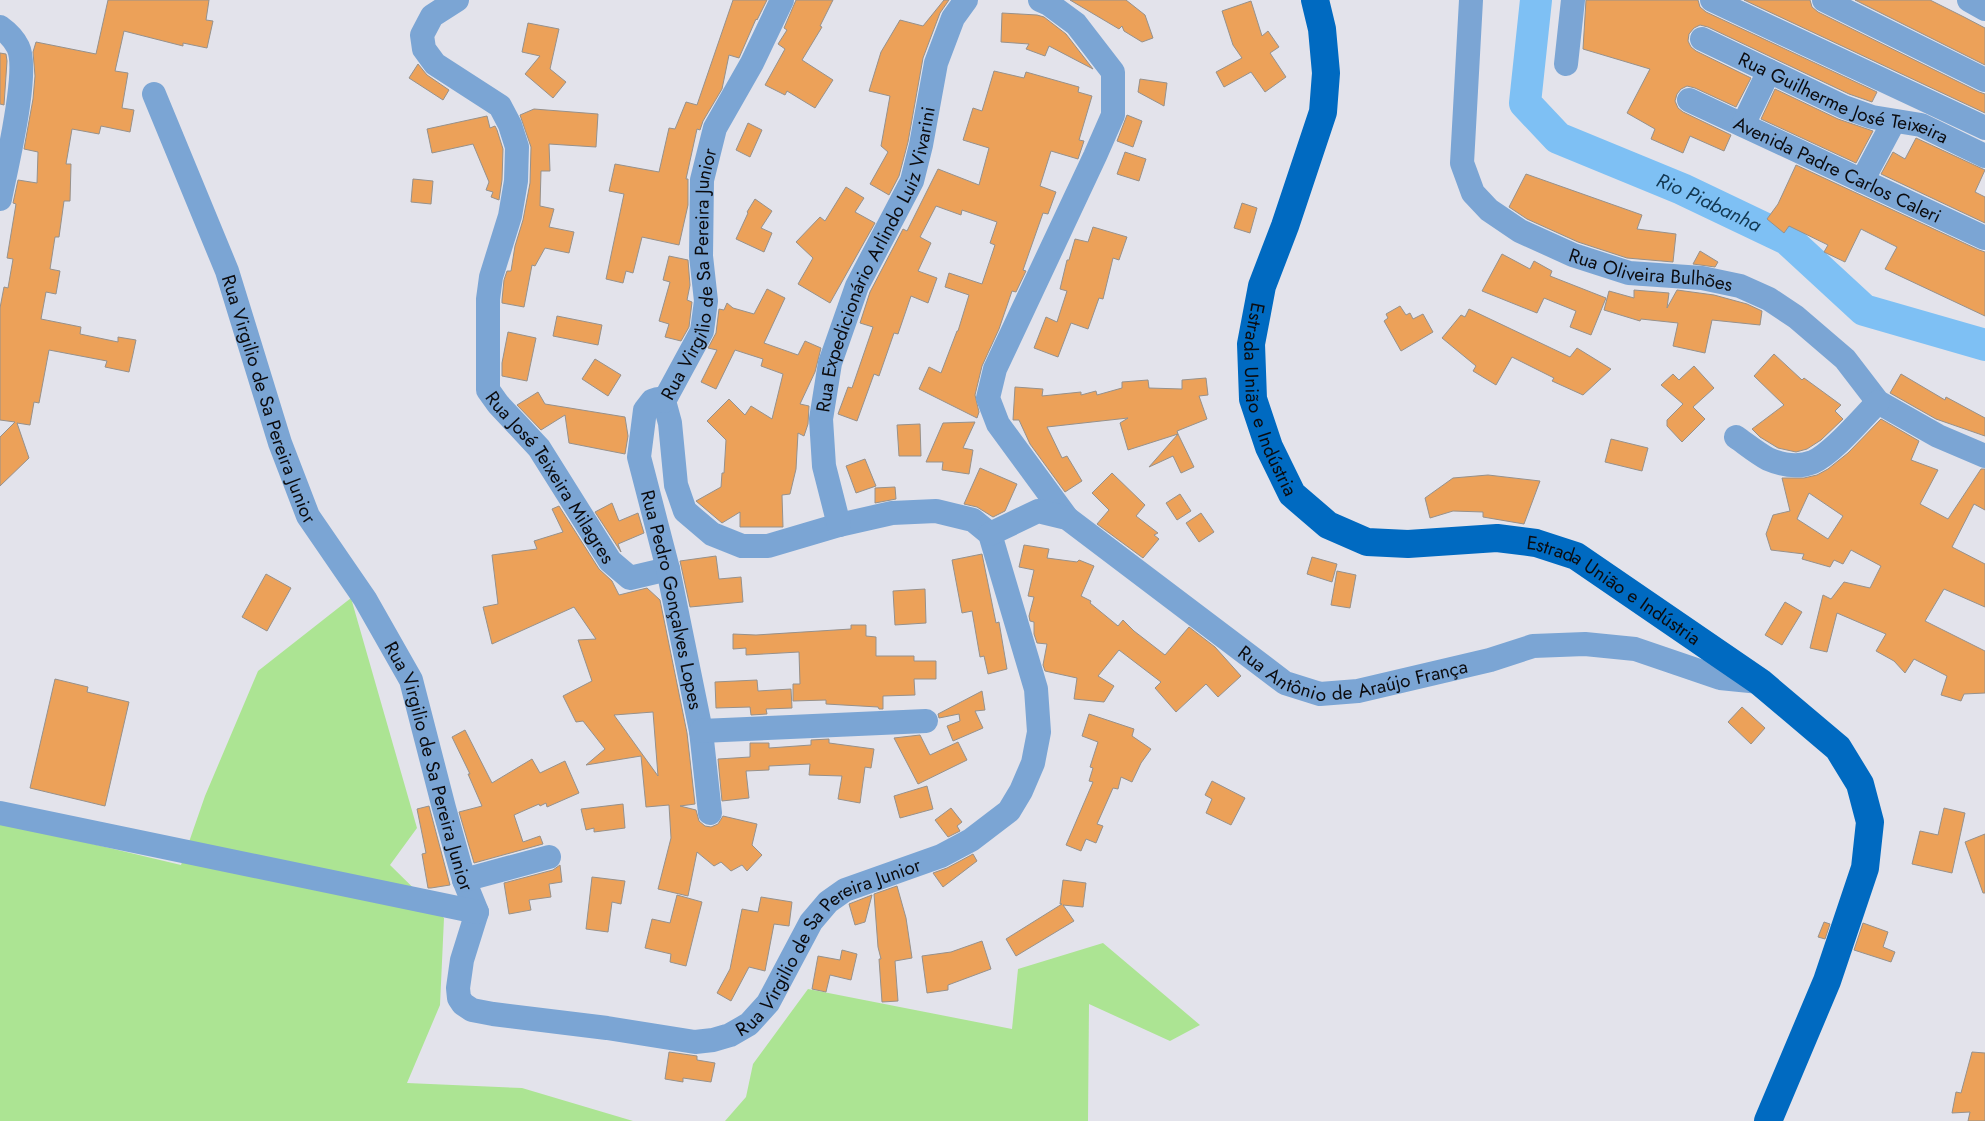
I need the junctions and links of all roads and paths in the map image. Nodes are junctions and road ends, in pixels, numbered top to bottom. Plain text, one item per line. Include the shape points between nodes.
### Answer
1 (457, 0) edge
2 (782, 0) edge
3 (966, 0) edge
4 (1040, 0) edge
5 (1315, 0) edge
6 (1471, 0) edge
7 (1573, 0) edge
8 (1712, 0) edge
9 (1824, 0) edge
10 (1969, 0) edge
11 (1985, 9) edge
12 (0, 27) edge
13 (1702, 39) dead end
14 (1566, 64) dead end
15 (1769, 70) junction
16 (1985, 80) edge
17 (154, 94) dead end
18 (1690, 100) dead end
19 (1894, 121) junction
20 (1743, 125) junction
21 (1985, 128) edge
22 (1985, 156) edge
23 (1862, 181) junction
24 (0, 199) edge
25 (1985, 238) edge
26 (664, 401) junction
27 (1878, 402) junction
28 (1736, 437) dead end
29 (1985, 456) edge
30 (1067, 518) junction
31 (838, 525) junction
32 (990, 534) junction
33 (668, 569) junction
34 (1760, 682) junction
35 (926, 721) dead end
36 (701, 731) junction
37 (0, 813) edge
38 (710, 813) dead end
39 (549, 857) dead end
40 (464, 880) junction
41 (477, 912) junction
42 (1768, 1121) edge

1 - 33 street, Rua José Teixeira Milagres via 432,16 422,35 424,48 436,64 500,106 517,147 510,216 489,292 488,390 539,448 610,560 630,578
2 - 26 street, Rua Virgilio de Sa Pereira Junior via 752,63 715,128 702,180 701,246 706,301 702,331
3 - 31 street, Rua Expedicionário Arlindo Luiz Vivarini via 953,18 936,63 912,181 856,286 830,363 821,419 824,466
4 - 30 street via 1076,24 1113,72 1113,115 995,369 988,398 998,424
5 - 34 main road, Estrada União e Indústria via 1322,29 1326,73 1323,112 1262,286 1251,344 1253,399 1269,447 1292,494 1328,525 1367,542 1408,544 1497,538 1536,543 1576,556
6 - 27 street, Rua Oliveira Bulhões via 1462,163 1473,193 1489,210 1520,231 1573,255 1629,272 1702,278 1740,286 1770,299 1845,359
7 - 14 street
8 - 21 street, Rua Guilherme José Teixeira
9 - 16 street
10 - 11 street
12 - 24 street via 18,47 22,64 21,88
13 - 15 street, Rua Guilherme José Teixeira
15 - 19 street, Rua Guilherme José Teixeira via 1844,107
15 - 20 street
17 - 40 street, Rua Virgilio de Sa Pereira Junior via 227,271 280,443 308,516 365,599 411,680
18 - 20 street, Avenida Padre Carlos Caleri
19 - 22 street, Rua Guilherme José Teixeira via 1921,125
19 - 23 street
20 - 23 street, Avenida Padre Carlos Caleri
23 - 25 street, Avenida Padre Carlos Caleri
26 - 31 street, Rua Virgilio de Sa Pereira Junior via 670,423 676,485 685,511 712,534 742,546 768,546
26 - 33 street, Rua Pedro Gonçalves Lopes via 652,401 645,410 640,457
27 - 28 street via 1828,451 1813,462 1798,466 1768,459
27 - 29 street, Rua Oliveira Bulhões via 1938,436
30 - 32 street, Rua Antônio de Araújo França via 1038,511
30 - 34 street, Rua Antônio de Araújo França via 1285,683 1320,694 1358,691 1490,660 1533,646 1585,644 1634,649 1720,678
31 - 32 street, Rua Virgilio de Sa Pereira Junior via 892,514 936,512 973,520
32 - 41 street, Rua Virgilio de Sa Pereira Junior via 1036,689 1039,732 1021,791 1008,811 971,840 941,856 845,890 828,902 811,922 768,1003 749,1024 730,1035 695,1042 472,1010 459,998 458,988 462,960
33 - 36 street, Rua Pedro Gonçalves Lopes
34 - 42 main road, Estrada União e Indústria via 1838,748 1860,784 1870,822 1865,868 1839,947
35 - 36 street
36 - 38 street, Rua Pedro Gonçalves Lopes
37 - 41 street
39 - 40 street
40 - 41 street, Rua Virgilio de Sa Pereira Junior

